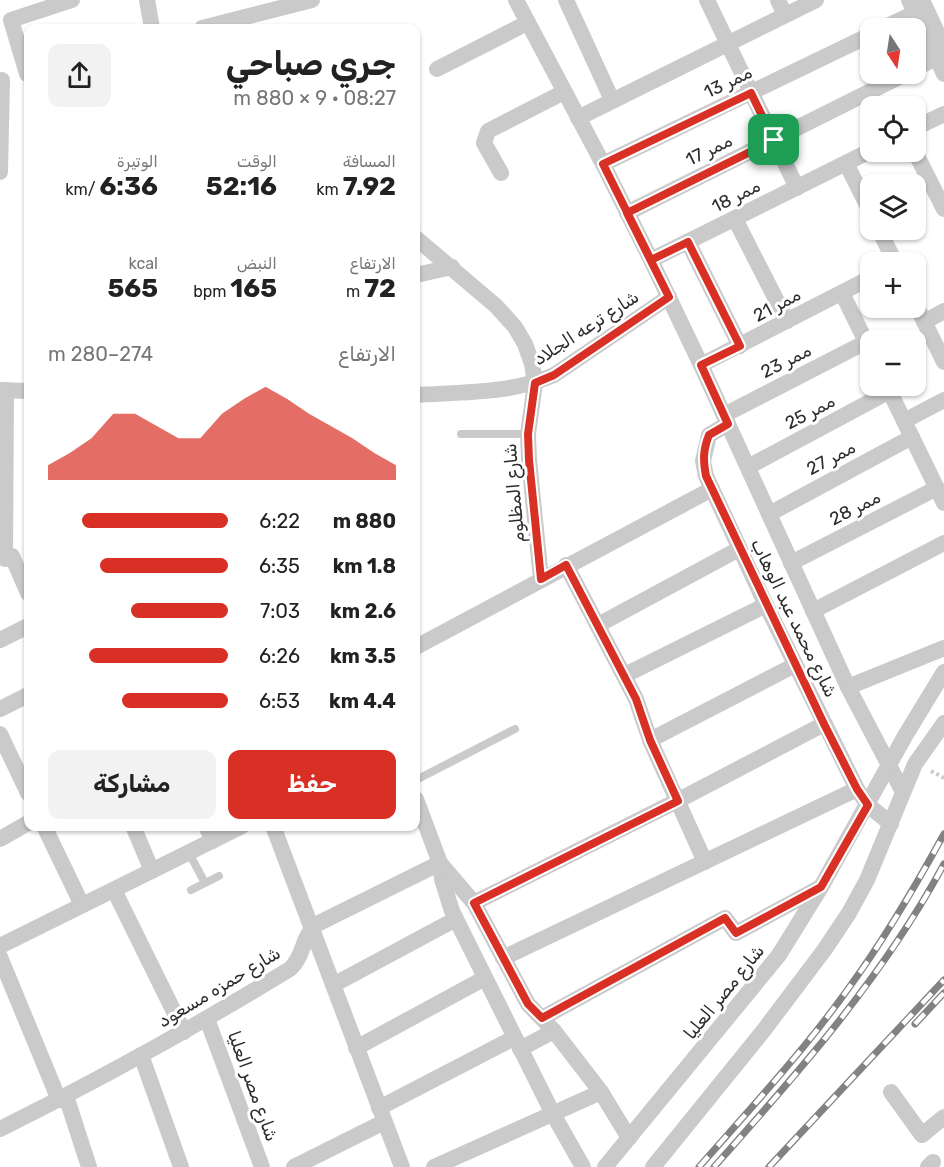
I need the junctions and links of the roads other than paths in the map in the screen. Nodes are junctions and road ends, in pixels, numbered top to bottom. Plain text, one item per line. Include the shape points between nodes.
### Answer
1 (72, 0) edge
2 (147, 0) edge
3 (312, 0) edge
4 (516, 0) edge
5 (566, 0) edge
6 (707, 0) edge
7 (816, 0) edge
8 (915, 4) edge
9 (782, 7) edge
10 (252, 8) edge
11 (896, 18) edge
12 (526, 23) junction
13 (151, 24) edge
14 (212, 24) edge
15 (939, 26) edge
16 (860, 40) edge
17 (727, 44) junction
18 (940, 52) edge
19 (24, 61) edge
20 (926, 62) edge
21 (437, 69) dead end
22 (944, 74) edge
23 (24, 75) edge
24 (1, 81) edge
25 (885, 84) edge
26 (564, 92) junction
27 (751, 93) junction
28 (612, 100) junction
29 (944, 114) edge
30 (578, 118) junction
31 (926, 123) edge
32 (774, 140) junction
33 (860, 156) edge
34 (920, 162) edge
35 (846, 163) junction
36 (603, 164) junction
37 (0, 172) edge
38 (501, 173) dead end
39 (796, 188) junction
40 (860, 191) edge
41 (944, 209) edge
42 (627, 213) junction
43 (735, 219) junction
44 (420, 240) edge
45 (688, 242) junction
46 (651, 260) junction
47 (452, 267) junction
48 (420, 274) edge
49 (860, 283) edge
50 (842, 293) junction
51 (669, 297) junction
52 (944, 311) edge
53 (922, 318) edge
54 (788, 321) junction
55 (924, 322) junction
56 (860, 330) edge
57 (740, 346) junction
58 (860, 350) edge
59 (944, 362) edge
60 (701, 365) junction
61 (535, 383) junction
62 (3, 390) edge
63 (24, 391) edge
64 (420, 395) edge
65 (875, 396) edge
66 (893, 396) edge
67 (944, 400) edge
68 (726, 419) junction
69 (904, 421) junction
70 (461, 434) dead end
71 (528, 434) junction
72 (912, 436) junction
73 (748, 467) junction
74 (712, 489) junction
75 (940, 496) edge
76 (769, 514) junction
77 (944, 543) edge
78 (740, 549) junction
79 (11, 557) edge
80 (791, 563) junction
81 (566, 565) junction
82 (541, 579) junction
83 (24, 585) edge
84 (766, 605) junction
85 (813, 611) junction
86 (598, 625) junction
87 (24, 628) edge
88 (0, 640) edge
89 (420, 645) edge
90 (944, 648) edge
91 (795, 665) junction
92 (944, 672) edge
93 (625, 675) junction
94 (848, 687) junction
95 (24, 697) edge
96 (0, 709) edge
97 (944, 723) edge
98 (824, 724) junction
99 (515, 729) dead end
100 (0, 734) edge
101 (650, 740) junction
102 (6, 761) edge
103 (888, 767) junction
104 (420, 778) edge
105 (24, 787) edge
106 (857, 789) junction
107 (903, 792) junction
108 (678, 801) junction
109 (868, 805) junction
110 (420, 810) edge
111 (891, 824) junction
112 (24, 825) edge
113 (46, 831) edge
114 (135, 831) edge
115 (275, 831) edge
116 (210, 834) edge
117 (0, 839) edge
118 (189, 853) junction
119 (705, 862) junction
120 (440, 863) junction
121 (152, 871) junction
122 (219, 876) dead end
123 (205, 883) junction
124 (821, 887) junction
125 (114, 890) junction
126 (191, 890) dead end
127 (474, 903) junction
128 (82, 905) junction
129 (456, 919) junction
130 (311, 929) junction
131 (0, 946) edge
132 (0, 957) edge
133 (503, 958) junction
134 (485, 978) junction
135 (333, 985) junction
136 (542, 1018) junction
137 (207, 1019) junction
138 (554, 1031) junction
139 (184, 1032) junction
140 (517, 1044) junction
141 (356, 1048) junction
142 (141, 1055) junction
143 (601, 1092) junction
144 (891, 1092) dead end
145 (62, 1098) junction
146 (552, 1114) junction
147 (381, 1115) junction
148 (944, 1117) edge
149 (0, 1129) edge
150 (629, 1138) junction
151 (89, 1167) edge
152 (181, 1167) edge
153 (262, 1167) edge
154 (294, 1167) edge
155 (402, 1167) edge
156 (434, 1167) edge
157 (583, 1167) edge
158 (605, 1167) edge
159 (653, 1167) edge

1 - 19 street via 11,20
2 - 13 street
3 - 10 street
4 - 12 street, شارع محمد عبد الوهاب
5 - 28 street
6 - 17 street
7 - 9 street
8 - 11 street
8 - 15 street
8 - 18 street
9 - 17 street
10 - 14 street
12 - 21 street
12 - 26 street, شارع محمد عبد الوهاب
15 - 18 street
16 - 27 street, ممر 13
17 - 27 street
17 - 28 street
18 - 20 street
18 - 22 street
23 - 24 street
24 - 37 street
25 - 32 street, ممر 17
26 - 30 street, شارع محمد عبد الوهاب
26 - 38 street via 488,131 484,143
27 - 32 street
27 - 36 street, ممر 13
28 - 30 street
29 - 31 street
30 - 36 street, شارع محمد عبد الوهاب
32 - 39 street
32 - 42 street, ممر 17
33 - 35 street, ممر 18
34 - 41 street
35 - 39 street, ممر 18
35 - 40 street
36 - 42 street, شارع محمد عبد الوهاب
39 - 43 street, ممر 18
42 - 46 street, شارع محمد عبد الوهاب
43 - 45 street, ممر 18
43 - 54 street
44 - 47 street, شارع المظلوم
45 - 46 street, ممر 18
45 - 57 street
46 - 51 street, شارع محمد عبد الوهاب
47 - 48 street
47 - 61 street, شارع المظلوم via 515,327 528,354
49 - 50 street, ممر 21
50 - 54 street, ممر 21
50 - 56 street
51 - 60 street, شارع محمد عبد الوهاب
51 - 61 street, شارع ترعه الجلاد via 554,375
52 - 55 street
53 - 55 street
54 - 57 street, ممر 21
55 - 59 street
57 - 60 street, ممر 21
58 - 68 street, ممر 23
60 - 68 street, شارع محمد عبد الوهاب
61 - 64 street, شارع ترعه الجلاد via 501,390
61 - 71 street, شارع المظلوم
62 - 63 street
62 - 79 street
65 - 73 street, ممر 25
66 - 69 street
67 - 69 street
68 - 73 street, شارع محمد عبد الوهاب
68 - 74 street, شارع محمد عبد الوهاب via 709,435 704,447 706,476
69 - 72 street
70 - 71 lane
71 - 82 street, شارع المظلوم
72 - 75 street
72 - 76 street, ممر 27
73 - 76 street, شارع محمد عبد الوهاب
74 - 78 street, شارع محمد عبد الوهاب
74 - 81 street
75 - 80 street, ممر 28
76 - 80 street, شارع محمد عبد الوهاب
77 - 85 street
78 - 84 street, شارع محمد عبد الوهاب
78 - 86 street
79 - 83 street
80 - 85 street, شارع محمد عبد الوهاب
81 - 82 street
81 - 86 street
82 - 89 street
84 - 91 street, شارع محمد عبد الوهاب
84 - 93 street
85 - 94 street, شارع محمد عبد الوهاب
86 - 93 street
87 - 88 street
90 - 94 street
91 - 98 street, شارع محمد عبد الوهاب
91 - 101 street
92 - 103 street, شارع مصر العليا
93 - 101 street
94 - 103 street, شارع محمد عبد الوهاب
95 - 96 street
97 - 107 street via 915,764
98 - 106 street, شارع محمد عبد الوهاب
98 - 108 street
99 - 104 lane
100 - 102 street
101 - 108 street
102 - 105 street
103 - 107 street, شارع محمد عبد الوهاب
103 - 109 street, شارع مصر العليا
106 - 109 street, شارع محمد عبد الوهاب
106 - 119 street
107 - 111 street
108 - 119 street
108 - 127 street
109 - 111 street, شارع محمد عبد الوهاب
109 - 124 street, شارع مصر العليا
110 - 120 street
111 - 159 street via 867,880 825,949
112 - 117 street
113 - 128 street
114 - 121 street
115 - 130 street
116 - 118 street
118 - 121 street
118 - 123 lane
119 - 133 street
120 - 127 street
120 - 129 street
120 - 130 street
121 - 125 street
122 - 123 lane
123 - 126 lane
124 - 136 street via 736,933 725,918
124 - 150 street, شارع مصر العليا via 779,955
125 - 128 street
125 - 139 street
127 - 133 street
128 - 131 street
129 - 134 street
129 - 135 street
130 - 135 street
130 - 137 street, شارع حمزه مسعود via 290,969
132 - 145 street
133 - 136 street via 528,1004
134 - 140 street
134 - 141 street
135 - 141 street
136 - 138 street
137 - 139 street, شارع حمزه مسعود
137 - 153 street, شارع مصر العليا
138 - 140 street
138 - 143 street
139 - 142 street, شارع حمزه مسعود
140 - 146 street
140 - 147 street
141 - 147 street
142 - 145 street, شارع حمزه مسعود
142 - 152 street
143 - 146 street
143 - 150 street
144 - 148 street via 922,1135
145 - 149 street, شارع حمزه مسعود
145 - 151 street
146 - 156 street
146 - 157 street
147 - 154 street
147 - 155 street
150 - 158 street, شارع مصر العليا

